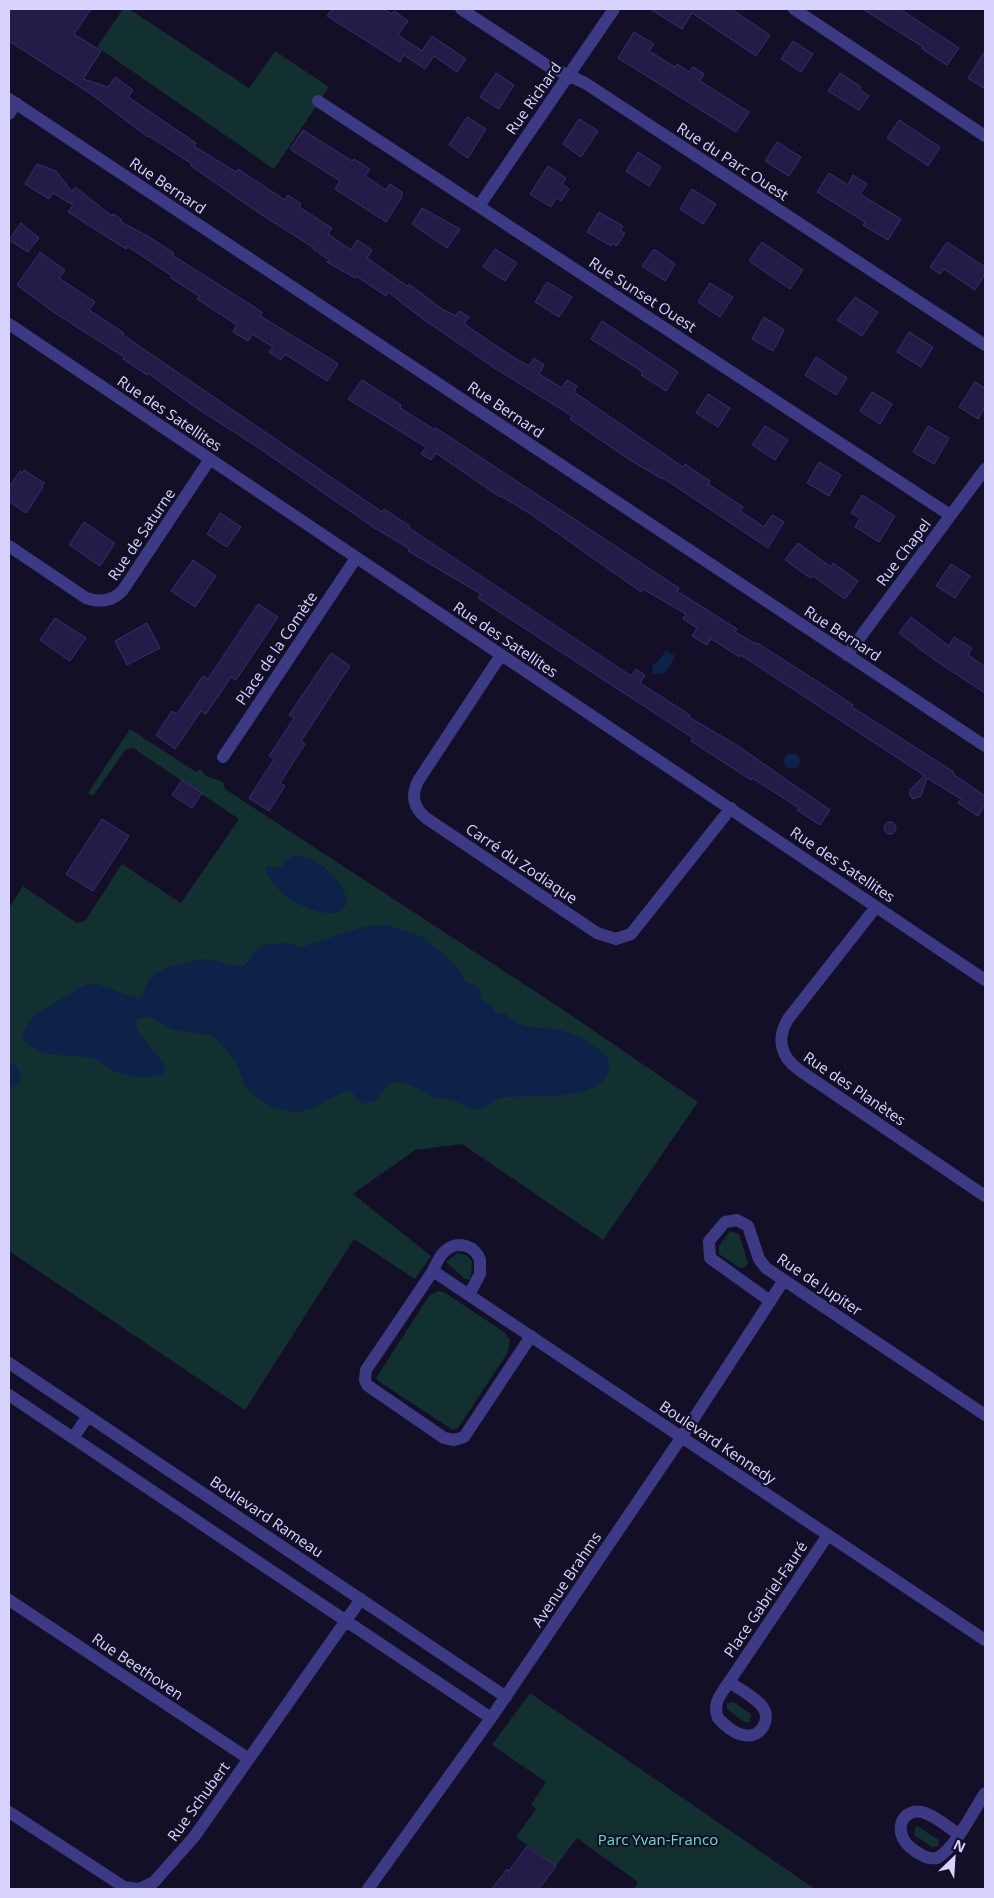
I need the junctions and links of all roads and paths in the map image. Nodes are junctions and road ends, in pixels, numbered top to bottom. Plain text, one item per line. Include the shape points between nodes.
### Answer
1 (461, 9) edge
2 (614, 9) edge
3 (794, 9) edge
4 (568, 75) junction
5 (318, 101) dead end
6 (11, 105) edge
7 (985, 136) edge
8 (479, 206) junction
9 (9, 324) edge
10 (985, 345) edge
11 (210, 459) junction
12 (985, 469) edge
13 (950, 515) junction
14 (9, 546) edge
15 (356, 558) junction
16 (501, 655) junction
17 (847, 655) junction
18 (985, 746) edge
19 (223, 757) dead end
20 (730, 808) junction
21 (876, 907) junction
22 (985, 980) edge
23 (985, 1196) edge
24 (433, 1271) junction
25 (784, 1280) junction
26 (469, 1295) junction
27 (770, 1301) junction
28 (531, 1336) junction
29 (9, 1363) edge
30 (9, 1395) edge
31 (985, 1415) edge
32 (88, 1416) junction
33 (73, 1438) junction
34 (681, 1438) junction
35 (828, 1535) junction
36 (362, 1599) junction
37 (9, 1600) edge
38 (346, 1621) junction
39 (985, 1640) edge
40 (729, 1682) junction
41 (506, 1697) junction
42 (491, 1718) junction
43 (248, 1759) junction
44 (985, 1793) edge
45 (9, 1812) edge
46 (958, 1834) junction
47 (368, 1889) edge

1 - 4 street, Rue du Parc Ouest via 548,66
2 - 4 street, Rue Richard
3 - 7 street
4 - 8 street, Rue Richard
4 - 10 street, Rue du Parc Ouest
5 - 8 street, Rue Sunset Ouest
6 - 17 street, Rue Bernard
8 - 13 street, Rue Sunset Ouest
9 - 11 street, Rue des Satellites
11 - 14 street, Rue de Saturne via 123,590 114,597 101,602 86,598
11 - 15 street, Rue des Satellites
12 - 13 street, Rue Chapel
13 - 17 street, Rue Chapel
15 - 16 street, Rue des Satellites
15 - 19 street, Place de la Comète
16 - 20 street, Rue des Satellites
16 - 20 street, Carré du Zodiaque via 418,781 414,792 415,804 426,818 596,933 616,939 631,934
17 - 18 street, Rue Bernard
20 - 21 street, Rue des Satellites
21 - 22 street, Rue des Satellites
21 - 23 street, Rue des Planètes via 788,1019 780,1040 784,1054 799,1070
24 - 26 street, Boulevard Kennedy
24 - 26 street via 446,1250 458,1245 469,1247 478,1255 481,1267
24 - 28 street via 366,1370 365,1380 370,1389 444,1438 459,1440
25 - 27 street, Avenue Brahms
25 - 27 street, Rue de Jupiter via 762,1263 744,1223 731,1220 714,1233 708,1247 710,1258
25 - 31 street, Rue de Jupiter
26 - 28 street, Boulevard Kennedy
27 - 34 street, Avenue Brahms
28 - 34 street, Boulevard Kennedy
29 - 32 street, Boulevard Rameau
30 - 33 street
32 - 33 street
32 - 36 street, Boulevard Rameau
33 - 38 street
34 - 35 street, Boulevard Kennedy
34 - 41 street, Avenue Brahms
35 - 39 street, Boulevard Kennedy
35 - 40 street, Place Gabriel-Fauré
36 - 38 street, Rue Schubert
36 - 41 street, Boulevard Rameau
37 - 43 street, Rue Beethoven
38 - 42 street
38 - 43 street, Rue Schubert
40 - 40 street, Place Gabriel-Fauré via 715,1705 718,1718 738,1734 750,1736 757,1733 766,1723 766,1711
41 - 42 street, Avenue Brahms
42 - 47 street, Avenue Brahms
43 - 45 street, Rue Schubert via 194,1837 154,1882 139,1889 124,1888
44 - 46 street
46 - 46 street via 918,1812 906,1816 900,1828 900,1835 907,1845 929,1858 942,1856

